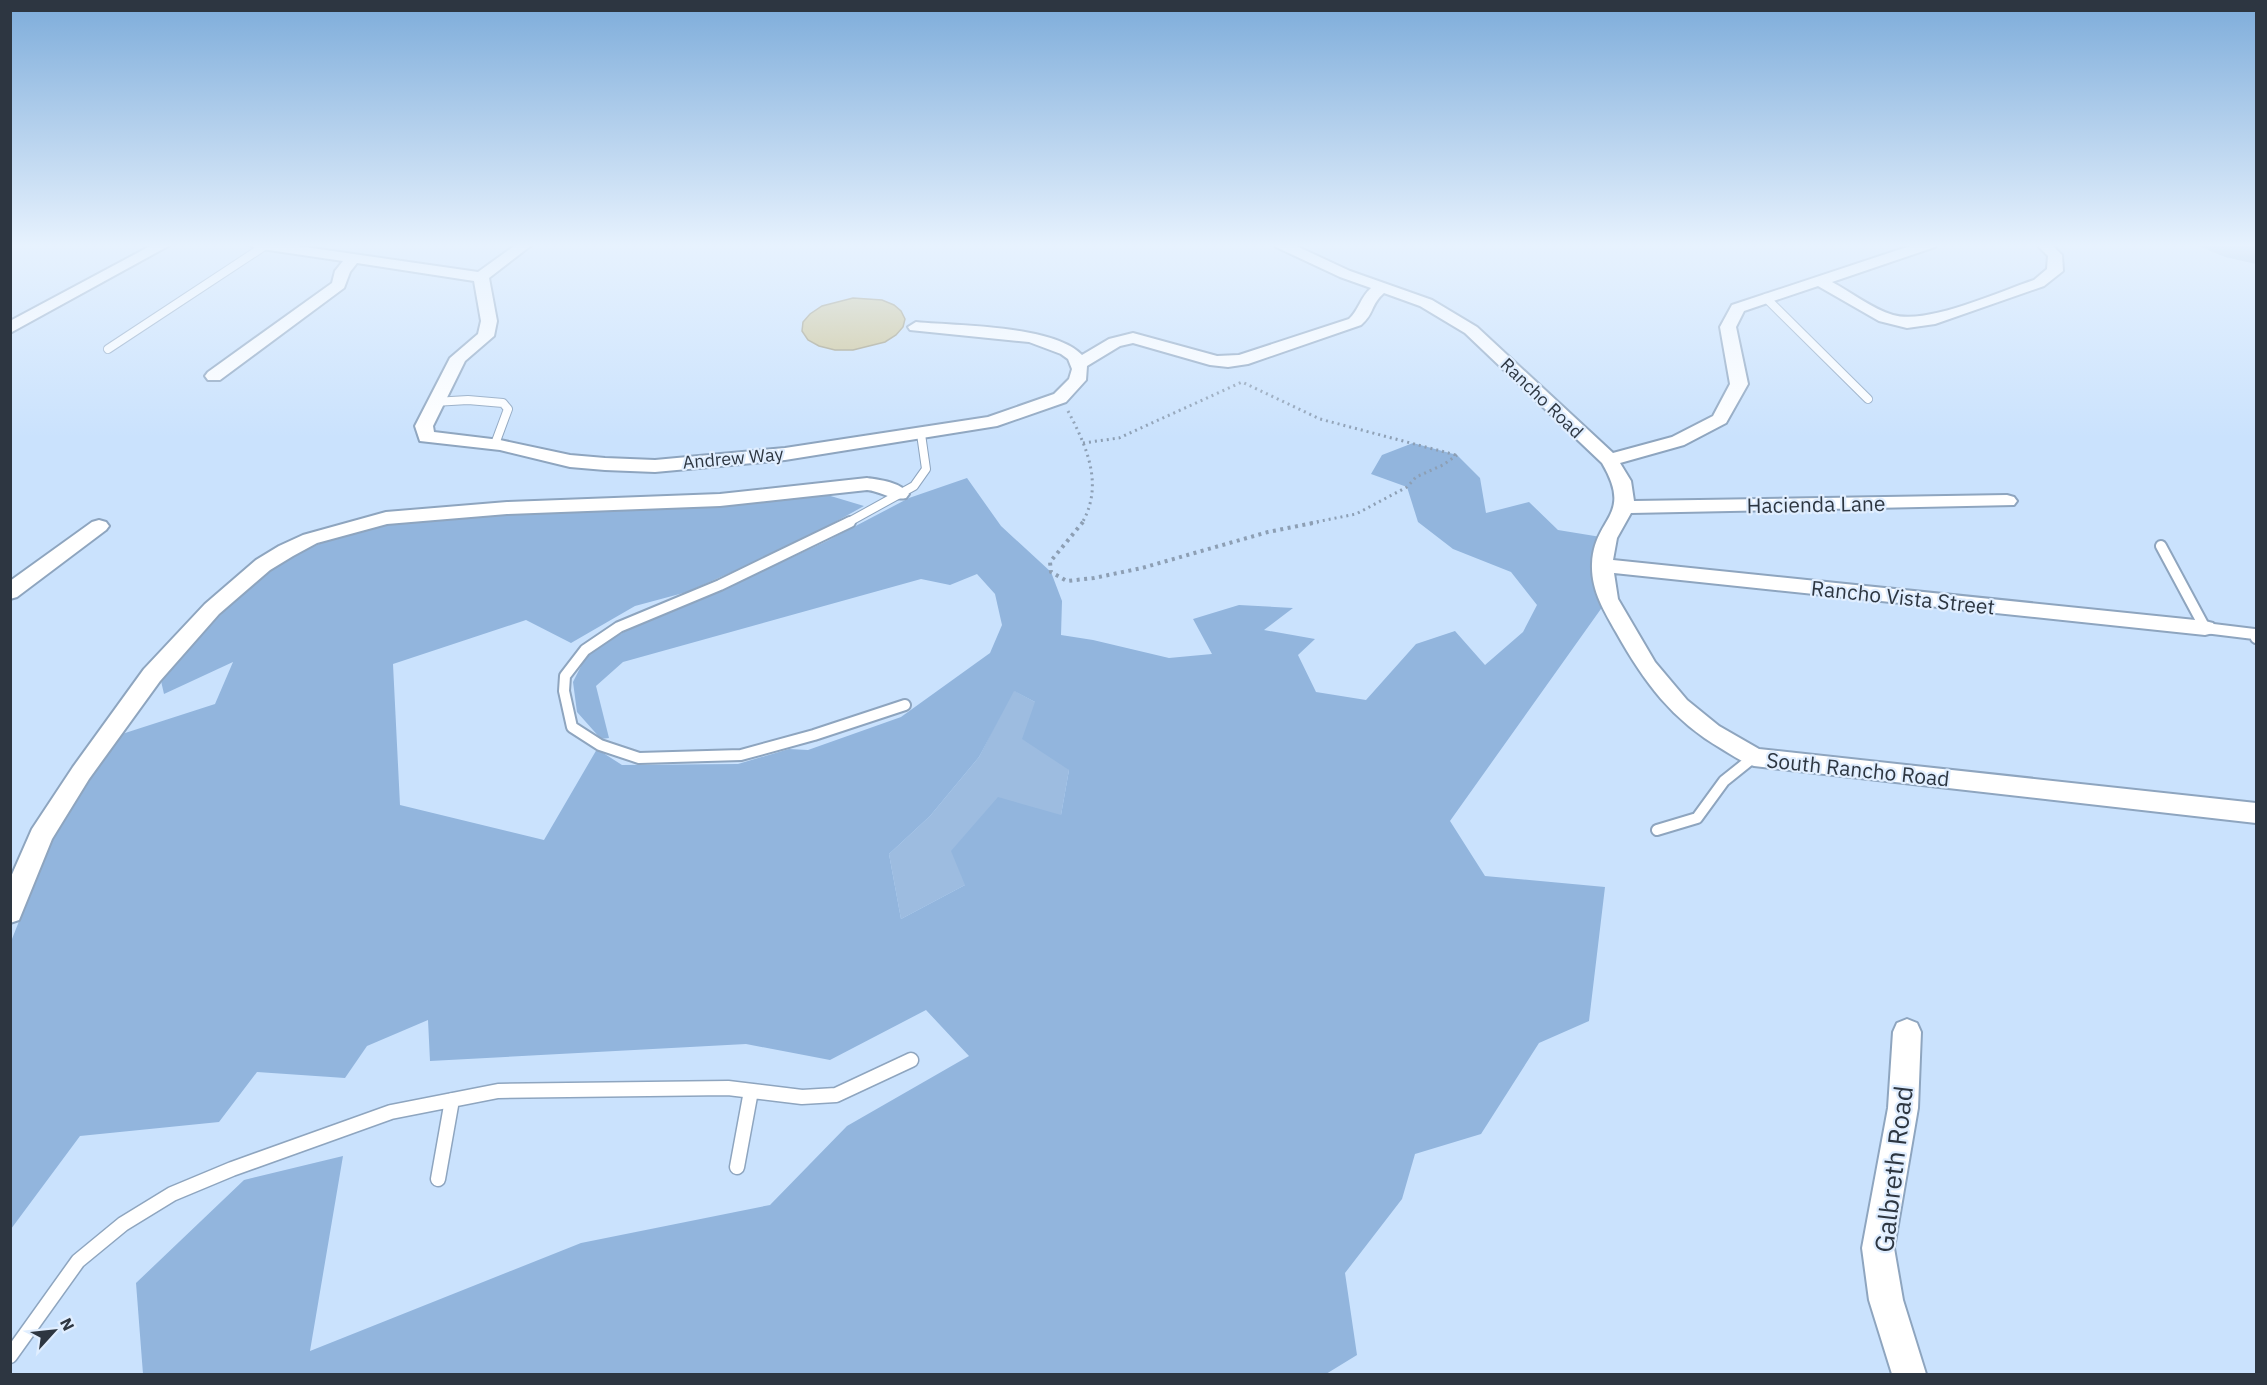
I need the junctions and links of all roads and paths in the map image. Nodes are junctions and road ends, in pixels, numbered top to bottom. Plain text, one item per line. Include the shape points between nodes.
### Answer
1 (46, 309) edge
2 (167, 309) edge
3 (307, 309) edge
4 (487, 309) edge
5 (1364, 309) edge
6 (1435, 309) edge
7 (1738, 309) edge
8 (1777, 309) edge
9 (1869, 309) edge
10 (1965, 309) edge
11 (916, 327) dead end
12 (10, 328) edge
13 (108, 349) dead end
14 (1078, 365) junction
15 (214, 376) dead end
16 (1060, 398) junction
17 (1868, 399) dead end
18 (434, 402) junction
19 (921, 434) junction
20 (1083, 443) junction
21 (495, 444) junction
22 (1609, 460) junction
23 (899, 494) junction
24 (2007, 501) dead end
25 (1625, 507) junction
26 (99, 526) dead end
27 (2161, 546) dead end
28 (1602, 565) junction
29 (10, 592) edge
30 (2205, 628) junction
31 (2256, 636) edge
32 (905, 705) dead end
33 (1754, 757) junction
34 (2256, 813) edge
35 (1657, 830) dead end
36 (10, 912) edge
37 (1906, 1032) dead end
38 (911, 1060) dead end
39 (751, 1091) junction
40 (452, 1100) junction
41 (737, 1167) dead end
42 (438, 1179) dead end
43 (10, 1356) edge
44 (1909, 1374) edge

1 - 12 street
2 - 13 lane
3 - 15 street
4 - 18 street, Andrew Way via 486,336 458,358
5 - 14 street via 1355,322 1242,360 1216,361 1133,338 1115,342
6 - 22 street, Rancho Road via 1471,330
7 - 22 street via 1728,327 1739,384 1720,419 1678,441
8 - 17 lane
9 - 10 street via 1885,318 1907,323 1929,321
11 - 14 street via 1032,337 1067,350
14 - 16 street via 1077,380
16 - 19 street, Andrew Way via 991,422
16 - 20 path
18 - 21 street, Andrew Way via 424,426 426,436
18 - 21 lane via 503,403 508,409
19 - 21 street, Andrew Way via 785,454 655,466 570,461
19 - 23 lane via 926,469 914,486
20 - 20 path via 1095,485 1073,539 1050,562 1051,572 1067,581 1142,568 1268,532 1356,514 1457,455 1320,419 1242,382 1119,438
22 - 25 street via 1622,481
23 - 32 lane via 822,537 619,627 585,650 565,675 564,691 572,727 600,744 639,758 741,755
23 - 36 street via 867,484 720,501 507,508 386,518 310,539 254,573 212,609 152,675 40,836
24 - 25 street, Hacienda Lane
25 - 28 street, South Rancho Road via 1607,538
26 - 29 street
27 - 30 lane
28 - 30 street, Rancho Vista Street
28 - 33 street, South Rancho Road via 1608,599 1647,668 1679,706 1711,732
30 - 31 lane
33 - 34 street, South Rancho Road
33 - 35 lane via 1724,781 1698,818
37 - 44 street, Galbreth Road via 1903,1108 1878,1248 1886,1300
38 - 39 lane via 836,1095 802,1097
39 - 40 lane via 498,1091
39 - 41 lane
40 - 42 lane
40 - 43 lane via 391,1112 231,1168 172,1194 123,1224 78,1261

